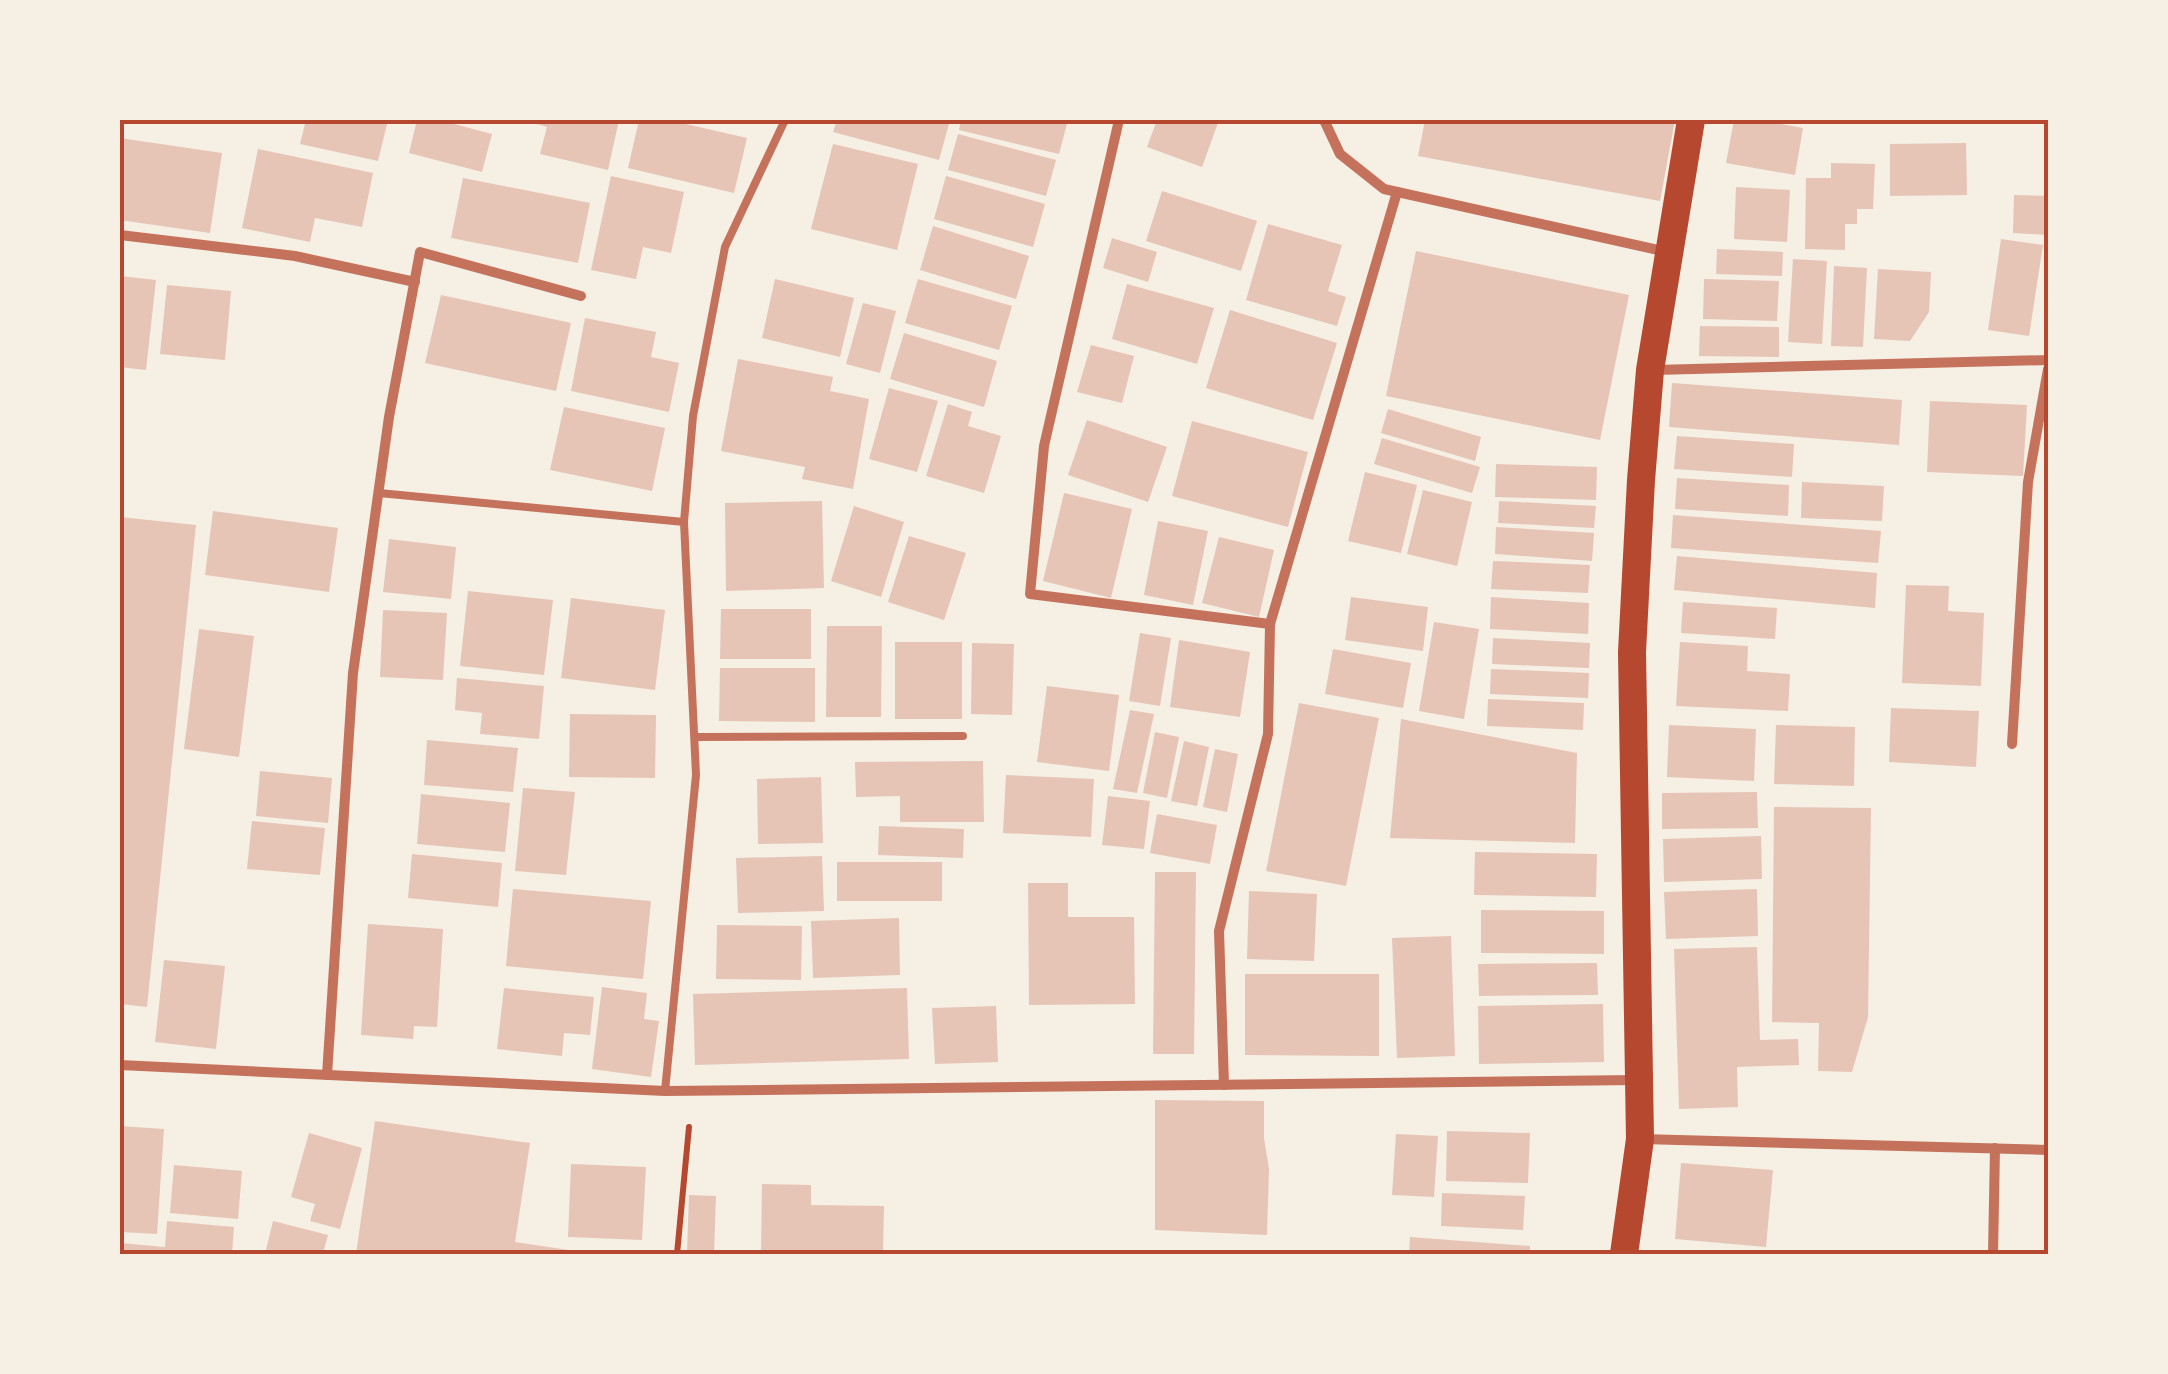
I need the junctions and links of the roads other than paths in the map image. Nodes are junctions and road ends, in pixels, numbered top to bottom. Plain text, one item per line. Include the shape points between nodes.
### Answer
1 (785, 120) edge
2 (1119, 120) edge
3 (1324, 120) edge
4 (1691, 120) edge
5 (1398, 192) junction
6 (120, 235) edge
7 (1668, 252) junction
8 (415, 282) junction
9 (581, 296) dead end
10 (2048, 360) edge
11 (2048, 369) edge
12 (1650, 370) junction
13 (379, 493) junction
14 (684, 522) junction
15 (1270, 624) junction
16 (963, 736) dead end
17 (695, 737) junction
18 (2012, 744) dead end
19 (120, 1065) edge
20 (326, 1075) junction
21 (1640, 1080) junction
22 (1224, 1085) junction
23 (665, 1091) junction
24 (1640, 1139) junction
25 (1995, 1148) junction
26 (2048, 1150) edge
27 (1624, 1254) edge
28 (1993, 1254) edge

1 - 14 lane via 725,247 693,416
2 - 15 street via 1044,446 1030,594
3 - 5 street via 1340,154 1384,189
4 - 7 highway
5 - 7 street
5 - 15 street
6 - 8 street via 295,256
7 - 12 highway
8 - 9 street via 420,252
8 - 13 street
10 - 12 street
11 - 18 street via 2028,482
12 - 21 highway via 1632,652
13 - 14 lane
13 - 20 street via 354,673
14 - 17 lane
15 - 22 street via 1268,734 1219,931
16 - 17 lane
17 - 23 lane
19 - 20 street
20 - 23 street
21 - 22 street
21 - 24 highway
22 - 23 street
24 - 25 street
24 - 27 highway
25 - 26 street
25 - 28 street

